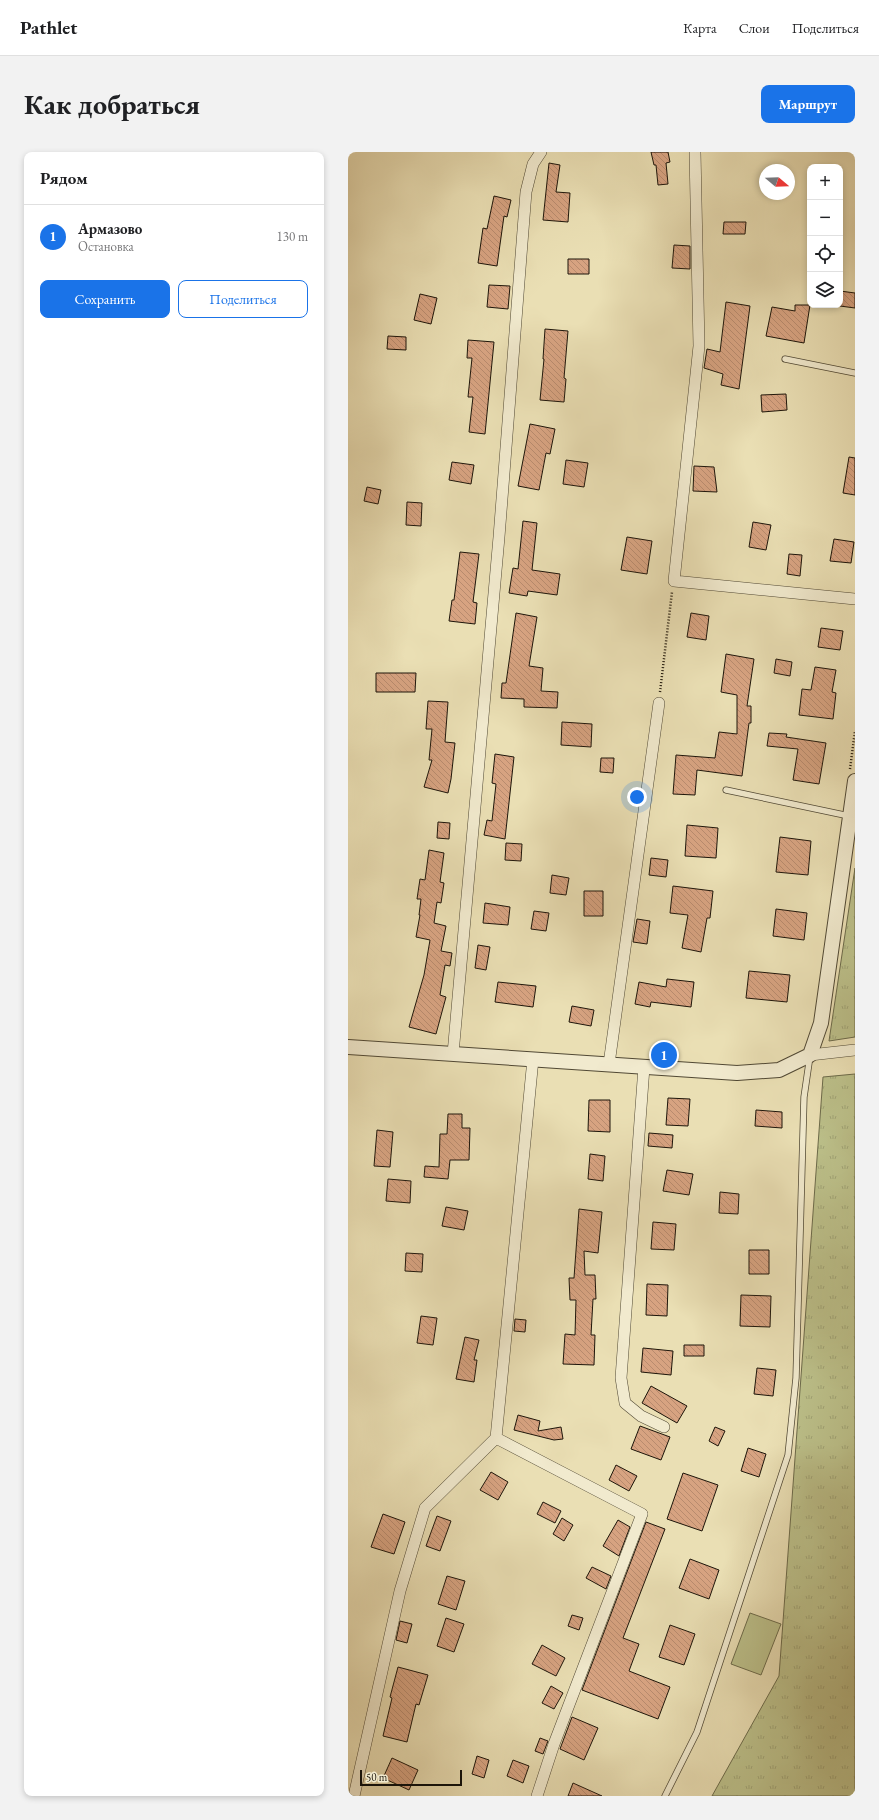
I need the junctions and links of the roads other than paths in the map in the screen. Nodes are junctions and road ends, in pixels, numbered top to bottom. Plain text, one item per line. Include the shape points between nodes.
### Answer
1 (541, 152) edge
2 (695, 152) edge
3 (785, 360) dead end
4 (855, 374) edge
5 (855, 599) edge
6 (659, 703) road end
7 (855, 781) edge
8 (726, 790) dead end
9 (850, 816) junction
10 (348, 1047) edge
11 (855, 1050) edge
12 (453, 1054) junction
13 (810, 1056) junction
14 (533, 1059) junction
15 (610, 1064) junction
16 (644, 1067) junction
17 (664, 1427) dead end
18 (496, 1438) junction
19 (354, 1796) edge
20 (537, 1796) edge
21 (665, 1796) edge

1 - 12 street via 533,164 526,192 499,537
2 - 5 street via 699,346 674,581
3 - 4 lane
6 - 15 street
7 - 9 street
8 - 9 lane
9 - 13 street via 821,1023
10 - 12 street
11 - 13 street
12 - 14 street
13 - 16 street via 779,1070 736,1073
13 - 21 lane via 804,1097 796,1378 788,1455 697,1732
14 - 15 street
14 - 18 street
15 - 16 street
16 - 17 street via 621,1378 625,1404 641,1416
18 - 19 street via 425,1508 400,1592
18 - 20 street via 642,1514 554,1744

